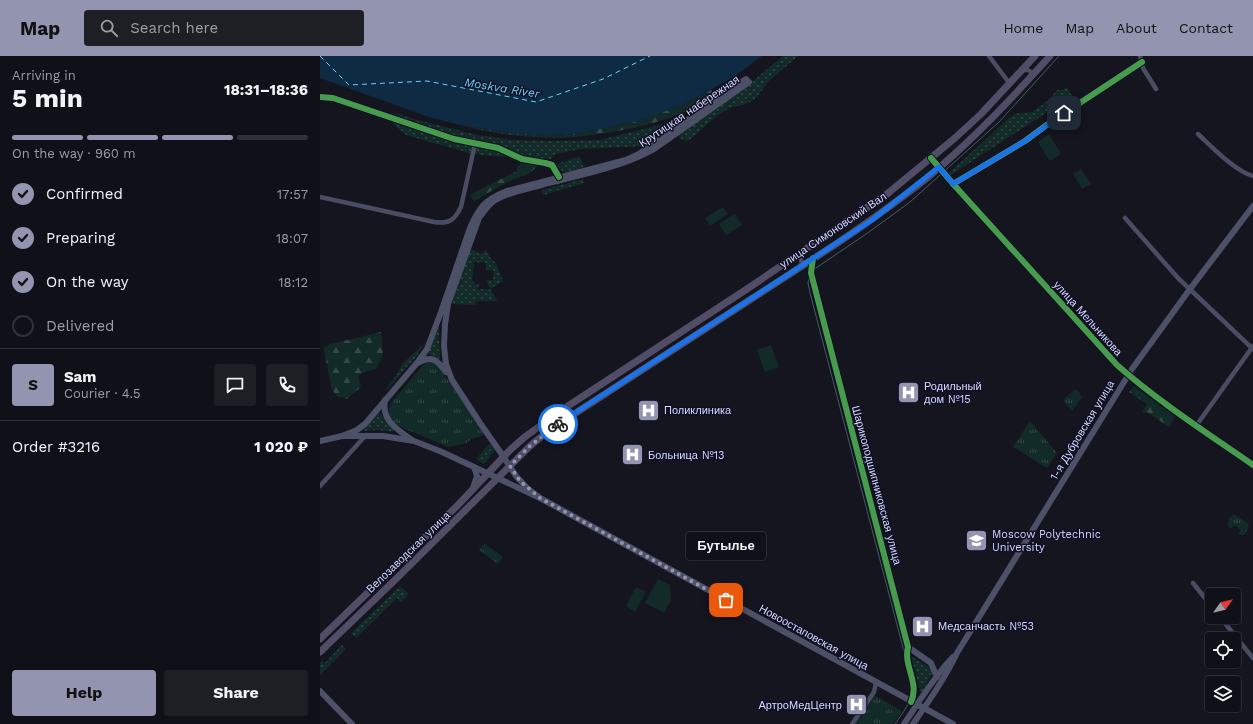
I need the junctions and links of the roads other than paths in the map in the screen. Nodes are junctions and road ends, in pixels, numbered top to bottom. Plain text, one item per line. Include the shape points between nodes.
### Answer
1 (989, 56) edge
2 (1036, 56) edge
3 (1043, 56) edge
4 (1050, 56) edge
5 (1140, 56) edge
6 (1142, 62) junction
7 (1022, 71) junction
8 (1030, 79) junction
9 (747, 81) dead end
10 (1010, 84) junction
11 (1156, 89) dead end
12 (320, 97) edge
13 (1198, 134) dead end
14 (475, 144) junction
15 (931, 158) junction
16 (939, 167) junction
17 (1253, 176) edge
18 (560, 178) junction
19 (953, 184) junction
20 (888, 194) junction
21 (320, 197) edge
22 (894, 202) junction
23 (1253, 206) edge
24 (1125, 218) dead end
25 (793, 258) junction
26 (813, 258) junction
27 (799, 267) junction
28 (811, 273) junction
29 (1190, 289) junction
30 (739, 294) junction
31 (745, 303) junction
32 (1252, 348) edge
33 (417, 363) junction
34 (1128, 375) junction
35 (452, 380) junction
36 (385, 400) junction
37 (1196, 426) junction
38 (366, 435) junction
39 (342, 436) junction
40 (526, 436) junction
41 (320, 440) edge
42 (414, 441) junction
43 (532, 444) junction
44 (504, 456) junction
45 (1253, 465) edge
46 (510, 466) junction
47 (474, 467) junction
48 (487, 473) junction
49 (498, 478) junction
50 (320, 486) edge
51 (471, 491) junction
52 (540, 498) junction
53 (1192, 583) dead end
54 (1205, 599) edge
55 (1226, 624) edge
56 (320, 639) edge
57 (908, 647) junction
58 (320, 652) edge
59 (957, 653) junction
60 (1253, 658) edge
61 (931, 663) junction
62 (947, 664) junction
63 (937, 677) junction
64 (876, 683) junction
65 (320, 691) edge
66 (911, 702) junction
67 (917, 705) junction
68 (924, 709) junction
69 (352, 724) edge
70 (852, 724) edge
71 (904, 724) edge
72 (913, 724) edge
73 (952, 724) edge

1 - 10 street
2 - 7 main road, улица Симоновский Вал
3 - 4 street
4 - 8 main road, улица Симоновский Вал
5 - 6 street
6 - 11 street
6 - 19 street via 1025,141
7 - 8 street via 1030,71
7 - 10 main road, улица Симоновский Вал
8 - 16 main road, улица Симоновский Вал via 989,122
9 - 18 main road, Крутицкая набережная via 642,156
10 - 15 main road, улица Симоновский Вал via 981,114
12 - 14 street via 333,98
13 - 17 street via 1242,172
14 - 18 street via 498,148 522,159 545,162 552,165
14 - 21 street via 460,207 457,215 448,222 434,222
15 - 16 main road, улица Мельникова
15 - 20 main road, улица Симоновский Вал
16 - 19 main road, улица Мельникова
16 - 22 main road, улица Симоновский Вал
18 - 33 main road, Крутицкая набережная via 495,195 475,216 428,345
18 - 35 main road, Крутицкая набережная via 497,198 479,218 448,304 444,358
19 - 34 main road, улица Мельникова
20 - 22 main road via 896,195 897,200
20 - 25 main road, улица Симоновский Вал
22 - 26 main road, улица Симоновский Вал via 872,220
23 - 29 main road, 1-я Дубровская улица
24 - 29 street
25 - 27 street via 801,259 802,264
25 - 30 main road, улица Симоновский Вал
26 - 27 main road, улица Симоновский Вал
26 - 28 main road
27 - 28 main road
27 - 31 main road, улица Симоновский Вал
28 - 57 main road, Шарикоподшипниковская улица
29 - 32 street
29 - 34 main road, 1-я Дубровская улица
30 - 31 main road via 738,302
30 - 40 main road, улица Симоновский Вал
31 - 43 main road, улица Симоновский Вал via 566,418
32 - 37 street
33 - 35 main road via 426,359 436,360
33 - 36 main road, Крутицкая набережная
34 - 37 main road, улица Мельникова
34 - 59 main road, 1-я Дубровская улица
35 - 44 main road, Новоостаповская улица
36 - 39 main road, Крутицкая набережная via 365,424
36 - 42 main road via 384,411 388,420
37 - 45 main road, улица Мельникова
38 - 39 main road
38 - 42 main road
38 - 50 street
39 - 41 main road
40 - 43 street via 524,444
40 - 44 main road, улица Симоновский Вал
42 - 47 main road, Новоостаповская улица
43 - 46 main road, улица Симоновский Вал
44 - 46 main road, Новоостаповская улица
44 - 48 main road, Велозаводская улица
46 - 49 main road, Велозаводская улица
46 - 52 main road, Новоостаповская улица via 520,481
47 - 48 main road, Новоостаповская улица
47 - 51 main road via 477,476
48 - 49 main road, Новоостаповская улица
48 - 51 main road, Велозаводская улица
49 - 52 main road, Новоостаповская улица
49 - 58 main road, Велозаводская улица
51 - 56 main road, Велозаводская улица
52 - 64 main road, Новоостаповская улица
53 - 54 street
55 - 60 street
57 - 61 main road
57 - 66 street, Шарикоподшипниковская улица via 907,659 914,690
59 - 62 main road, 1-я Дубровская улица
59 - 68 main road, 1-я Дубровская улица
61 - 62 main road
61 - 63 main road
62 - 63 main road, 1-я Дубровская улица
63 - 67 main road, 1-я Дубровская улица
64 - 66 main road, Новоостаповская улица
64 - 70 street via 874,692
65 - 69 main road
66 - 67 main road, Новоостаповская улица
67 - 68 main road, Новоостаповская улица
67 - 71 main road
68 - 72 main road
68 - 73 main road, Новоостаповская улица

